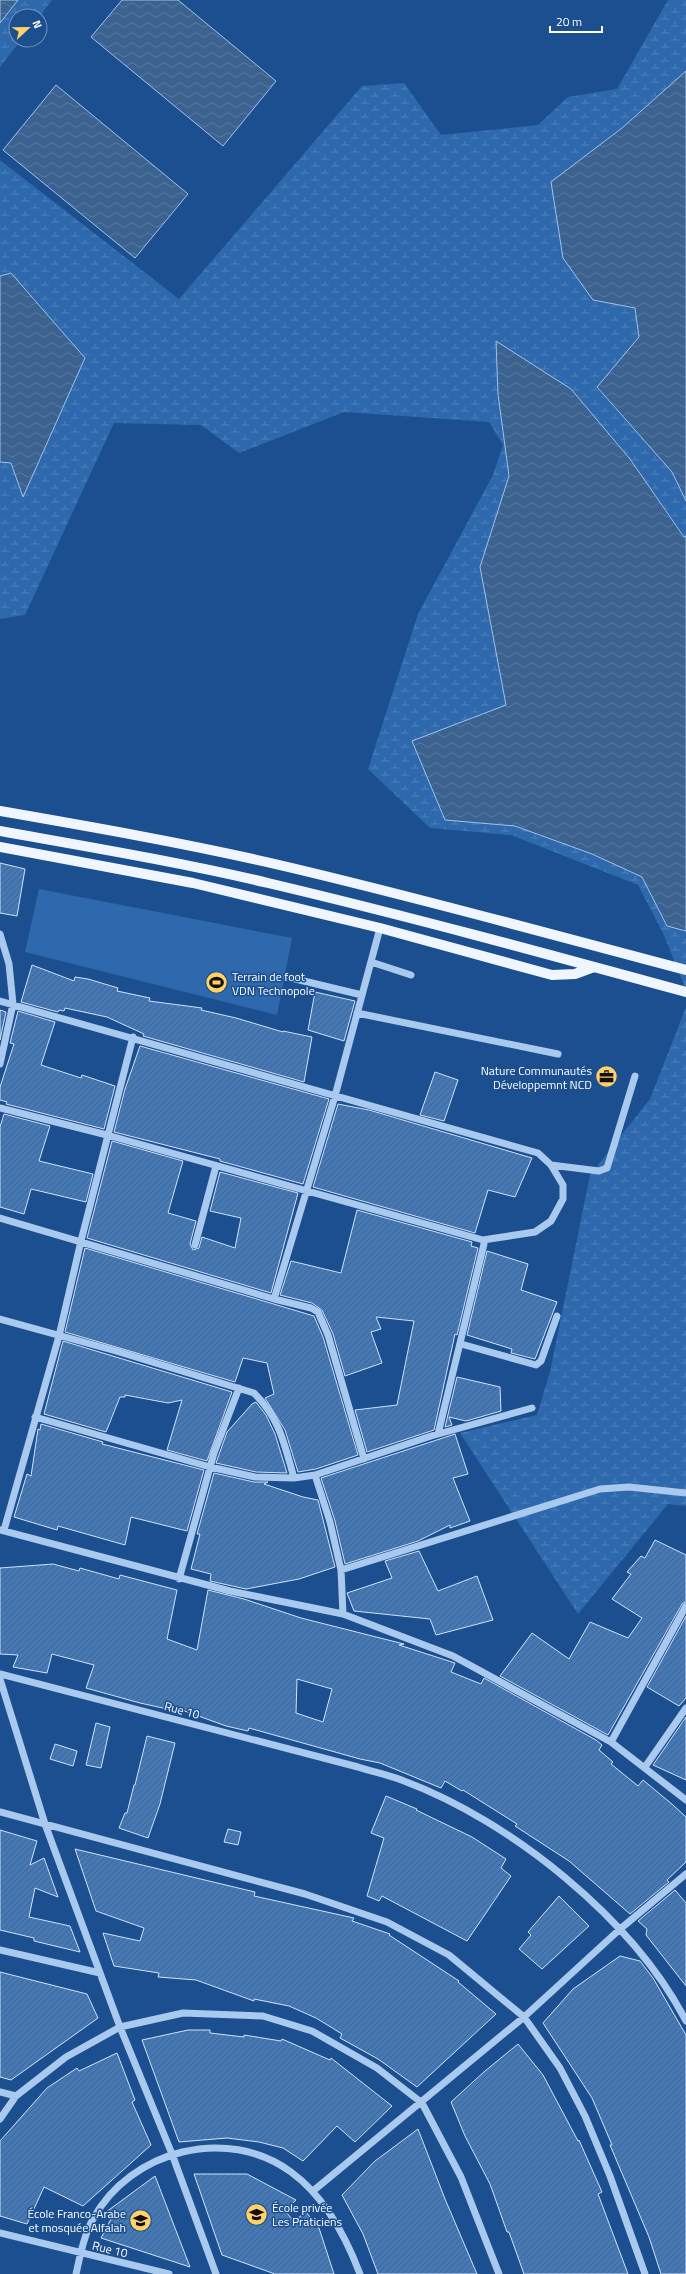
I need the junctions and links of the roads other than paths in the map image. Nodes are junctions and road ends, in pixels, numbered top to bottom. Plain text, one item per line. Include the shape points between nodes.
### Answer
1 (0, 811) edge
2 (0, 831) edge
3 (0, 848) edge
4 (380, 928) junction
5 (0, 934) edge
6 (371, 962) junction
7 (594, 967) junction
8 (686, 970) edge
9 (411, 974) dead end
10 (288, 977) dead end
11 (686, 992) edge
12 (362, 995) junction
13 (0, 1001) edge
14 (13, 1004) junction
15 (357, 1013) junction
16 (133, 1037) junction
17 (558, 1054) dead end
18 (0, 1064) edge
19 (635, 1076) dead end
20 (335, 1096) junction
21 (0, 1108) edge
22 (107, 1135) junction
23 (550, 1165) junction
24 (216, 1166) junction
25 (307, 1191) junction
26 (0, 1218) edge
27 (483, 1240) junction
28 (80, 1241) junction
29 (195, 1245) dead end
30 (274, 1300) junction
31 (557, 1316) dead end
32 (0, 1319) edge
33 (59, 1336) junction
34 (461, 1344) junction
35 (239, 1388) junction
36 (532, 1408) dead end
37 (35, 1417) junction
38 (438, 1434) junction
39 (364, 1459) junction
40 (210, 1467) junction
41 (315, 1475) junction
42 (294, 1478) junction
43 (686, 1493) edge
44 (2, 1530) edge
45 (341, 1570) junction
46 (179, 1579) junction
47 (686, 1606) edge
48 (343, 1614) junction
49 (0, 1674) edge
50 (0, 1679) edge
51 (686, 1708) edge
52 (611, 1742) junction
53 (645, 1767) junction
54 (686, 1800) edge
55 (0, 1812) edge
56 (45, 1824) junction
57 (686, 1874) edge
58 (620, 1930) junction
59 (0, 1950) edge
60 (100, 1973) junction
61 (524, 2017) junction
62 (686, 2021) edge
63 (120, 2027) junction
64 (0, 2092) edge
65 (16, 2096) junction
66 (422, 2103) junction
67 (0, 2119) edge
68 (172, 2154) junction
69 (313, 2192) junction
70 (0, 2233) edge
71 (81, 2254) junction
72 (76, 2274) edge
73 (169, 2274) edge
74 (216, 2274) edge
75 (360, 2274) edge
76 (499, 2274) edge
77 (645, 2274) edge

1 - 8 main road via 130,833 274,864 473,913
2 - 7 main road via 113,851 266,883
3 - 4 main road via 193,883
4 - 6 street
4 - 7 main road via 552,975 575,974
5 - 14 street via 9,964
6 - 9 street
6 - 12 street
7 - 11 main road
10 - 12 street
12 - 15 street
13 - 14 street
14 - 16 street
14 - 18 street
15 - 17 street
15 - 20 street
16 - 20 street
16 - 22 street
19 - 23 street via 607,1168 599,1171
20 - 23 street via 538,1153
20 - 25 street
21 - 22 street
22 - 24 street
22 - 28 street
23 - 27 street via 563,1185 564,1200 551,1220 535,1232
24 - 25 street
24 - 29 street
25 - 27 street
25 - 30 street
26 - 28 street
27 - 34 street
28 - 30 street
28 - 33 street
30 - 39 street via 318,1312 328,1335
31 - 34 street via 541,1361 536,1365
32 - 33 street
33 - 35 street
33 - 37 street
34 - 38 street
35 - 40 street
35 - 42 street via 254,1393 269,1408 282,1436
36 - 38 street
37 - 40 street
37 - 44 street
38 - 39 street
39 - 41 street
40 - 42 street via 255,1477
40 - 46 street
41 - 42 street
41 - 45 street via 330,1522
43 - 45 street via 629,1487 600,1489
44 - 46 street
45 - 48 street
46 - 48 street via 230,1592
47 - 52 street
48 - 52 street via 453,1656
49 - 58 street, Rue 10 via 404,1781 490,1823 543,1859
50 - 56 street
51 - 53 street
52 - 53 street
53 - 54 street
55 - 56 street
56 - 60 street
56 - 61 street via 304,1894 387,1922 449,1955
57 - 58 street
58 - 61 street
58 - 62 street, Rue 10 via 676,2001
59 - 60 street
60 - 63 street
61 - 66 street
61 - 77 street via 560,2068 585,2116 610,2176
63 - 65 street via 66,2057
63 - 66 street via 183,2013 263,2016 312,2031 377,2068
63 - 68 street
64 - 65 street
65 - 67 street
66 - 69 street
66 - 76 street via 461,2176
68 - 69 street via 195,2149 226,2148 264,2156 292,2172
68 - 71 street via 146,2165 113,2191 93,2220
68 - 74 street
69 - 75 street via 340,2229
70 - 71 street, Rue 10
71 - 72 street
71 - 73 street, Rue 10

